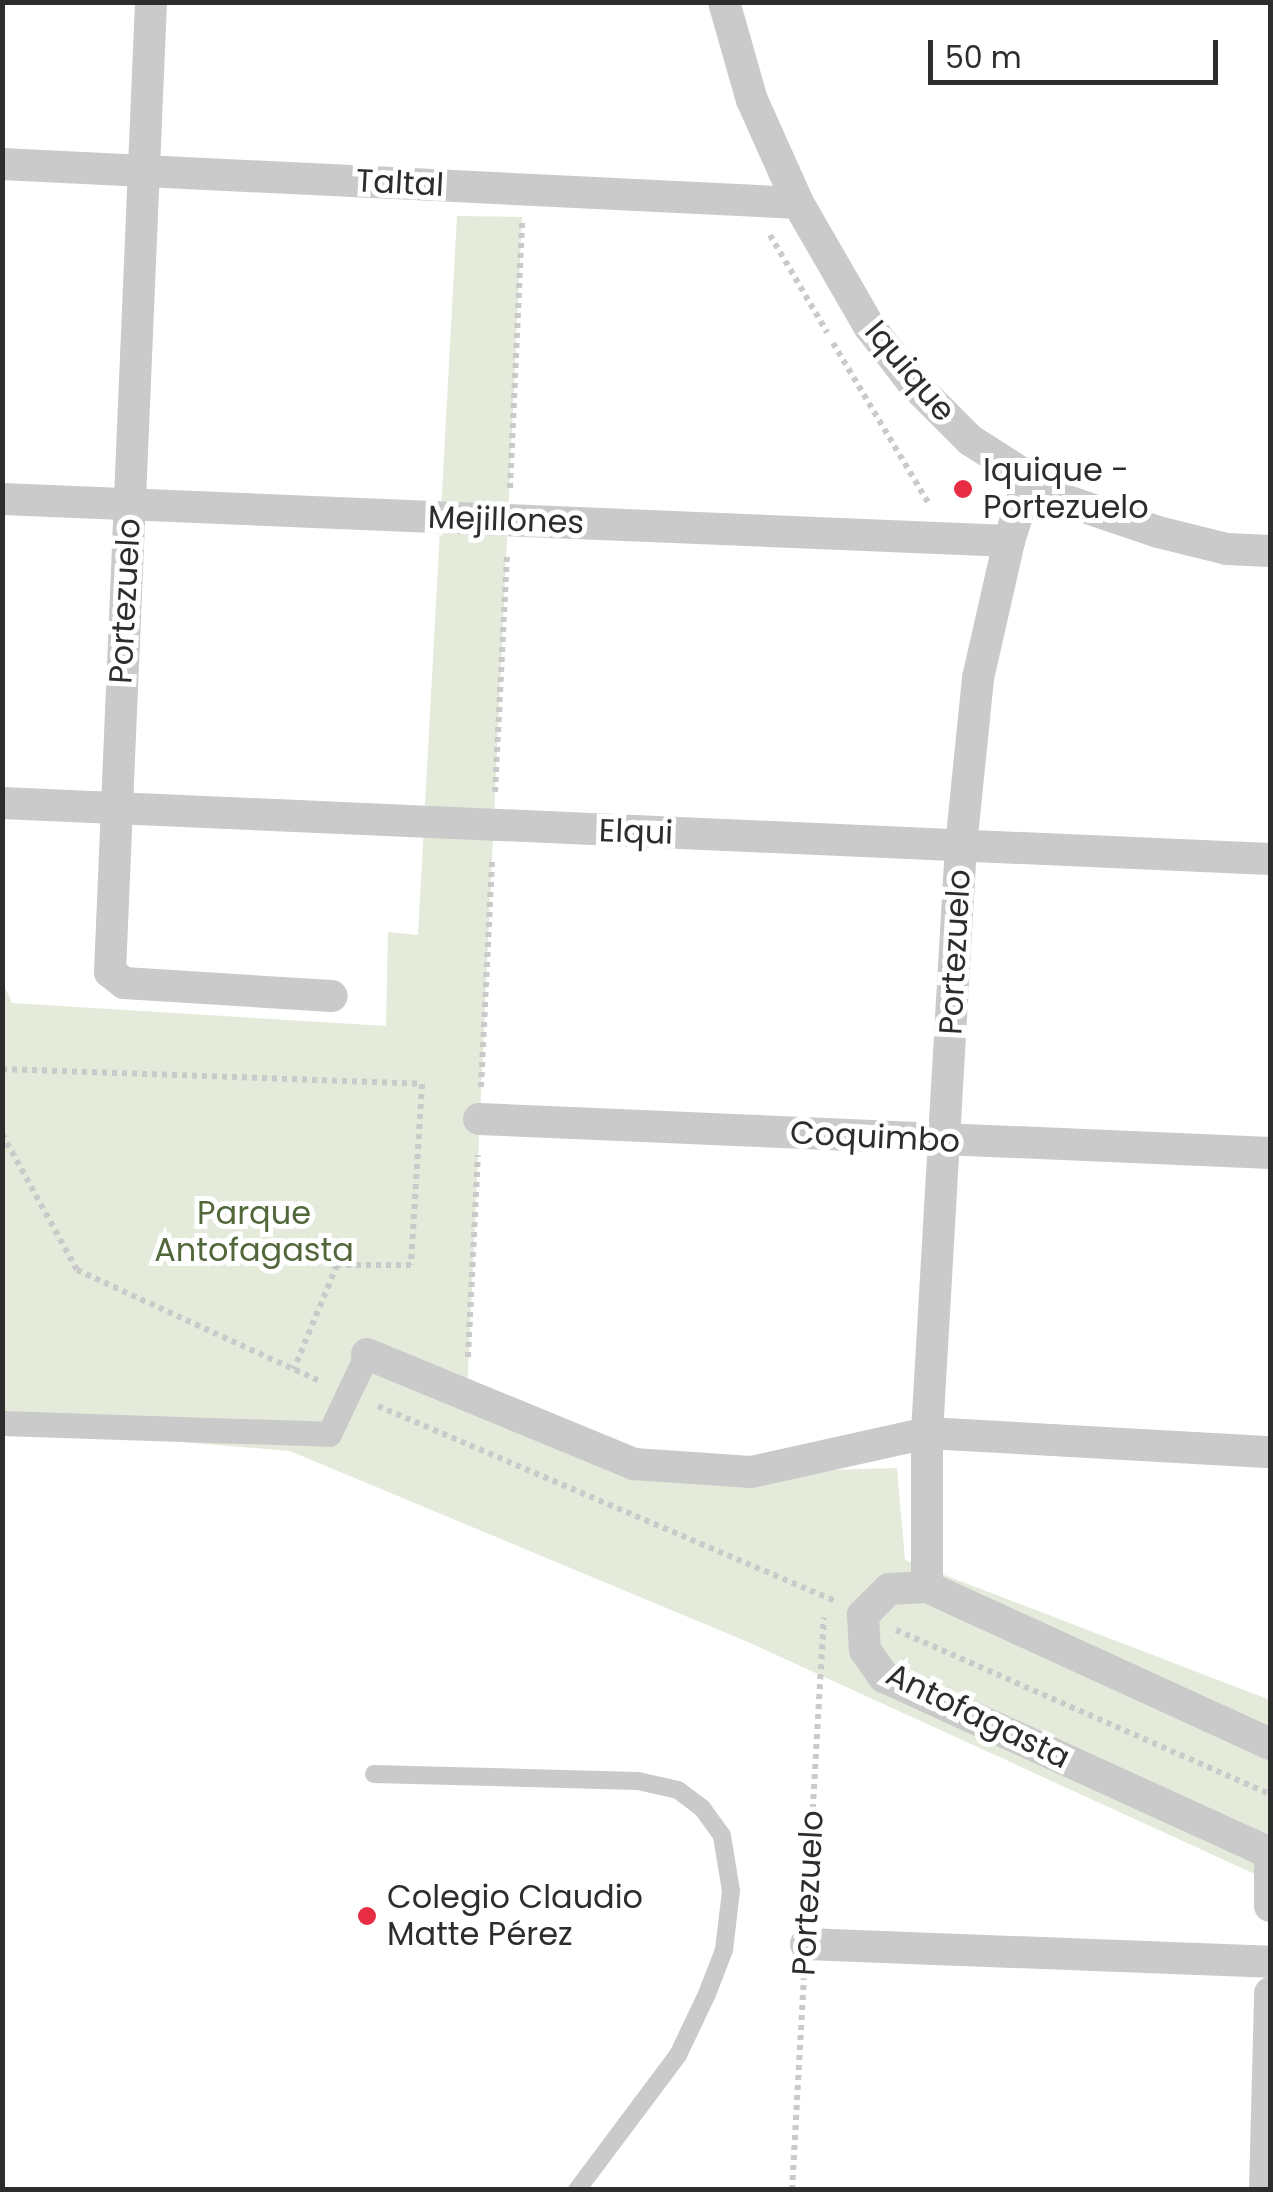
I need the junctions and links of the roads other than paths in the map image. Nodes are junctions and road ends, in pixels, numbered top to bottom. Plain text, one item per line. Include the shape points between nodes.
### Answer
1 (152, 2) edge
2 (724, 2) edge
3 (2, 164) edge
4 (144, 171) junction
5 (798, 203) junction
6 (1028, 478) junction
7 (2, 499) edge
8 (130, 504) junction
9 (1008, 541) junction
10 (1270, 551) edge
11 (2, 803) edge
12 (116, 809) junction
13 (961, 846) junction
14 (1270, 860) edge
15 (332, 996) dead end
16 (479, 1119) dead end
17 (944, 1141) junction
18 (1270, 1153) edge
19 (367, 1354) joint
20 (2, 1423) edge
21 (927, 1433) junction
22 (1270, 1452) edge
23 (927, 1587) junction
24 (1270, 1744) edge
25 (374, 1774) dead end
26 (1270, 1852) edge
27 (1270, 1906) edge
28 (806, 1944) road end
29 (1270, 1962) edge
30 (1270, 1993) edge
31 (576, 2190) edge
32 (1265, 2190) edge

1 - 4 street, Portezuelo
2 - 5 street, Iquique via 752,100
3 - 4 street, Taltal
4 - 5 street, Taltal
4 - 8 street, Portezuelo
5 - 6 street, Iquique via 869,326 913,383 970,440
6 - 9 street, Portezuelo
6 - 10 street, Iquique via 1064,500 1158,532 1227,549
7 - 8 street, Mejillones
8 - 9 street, Mejillones
8 - 12 street, Portezuelo
9 - 13 street, Portezuelo via 978,678
11 - 12 street, Elqui
12 - 13 street, Elqui
12 - 15 street, Portezuelo via 114,978
13 - 14 street, Elqui
13 - 17 street, Portezuelo
16 - 17 street, Coquimbo
17 - 18 street, Coquimbo
17 - 21 street, Portezuelo
19 - 20 street via 329,1434
19 - 21 street via 634,1464 751,1472
21 - 22 street
21 - 23 street, Portezuelo
23 - 24 street
23 - 26 street, Antofagasta via 889,1589 863,1616 864,1650 884,1677
25 - 31 lane via 638,1780 678,1790 722,1836 731,1891 724,1950 707,1994 678,2055
26 - 27 street
28 - 29 street
30 - 32 street

